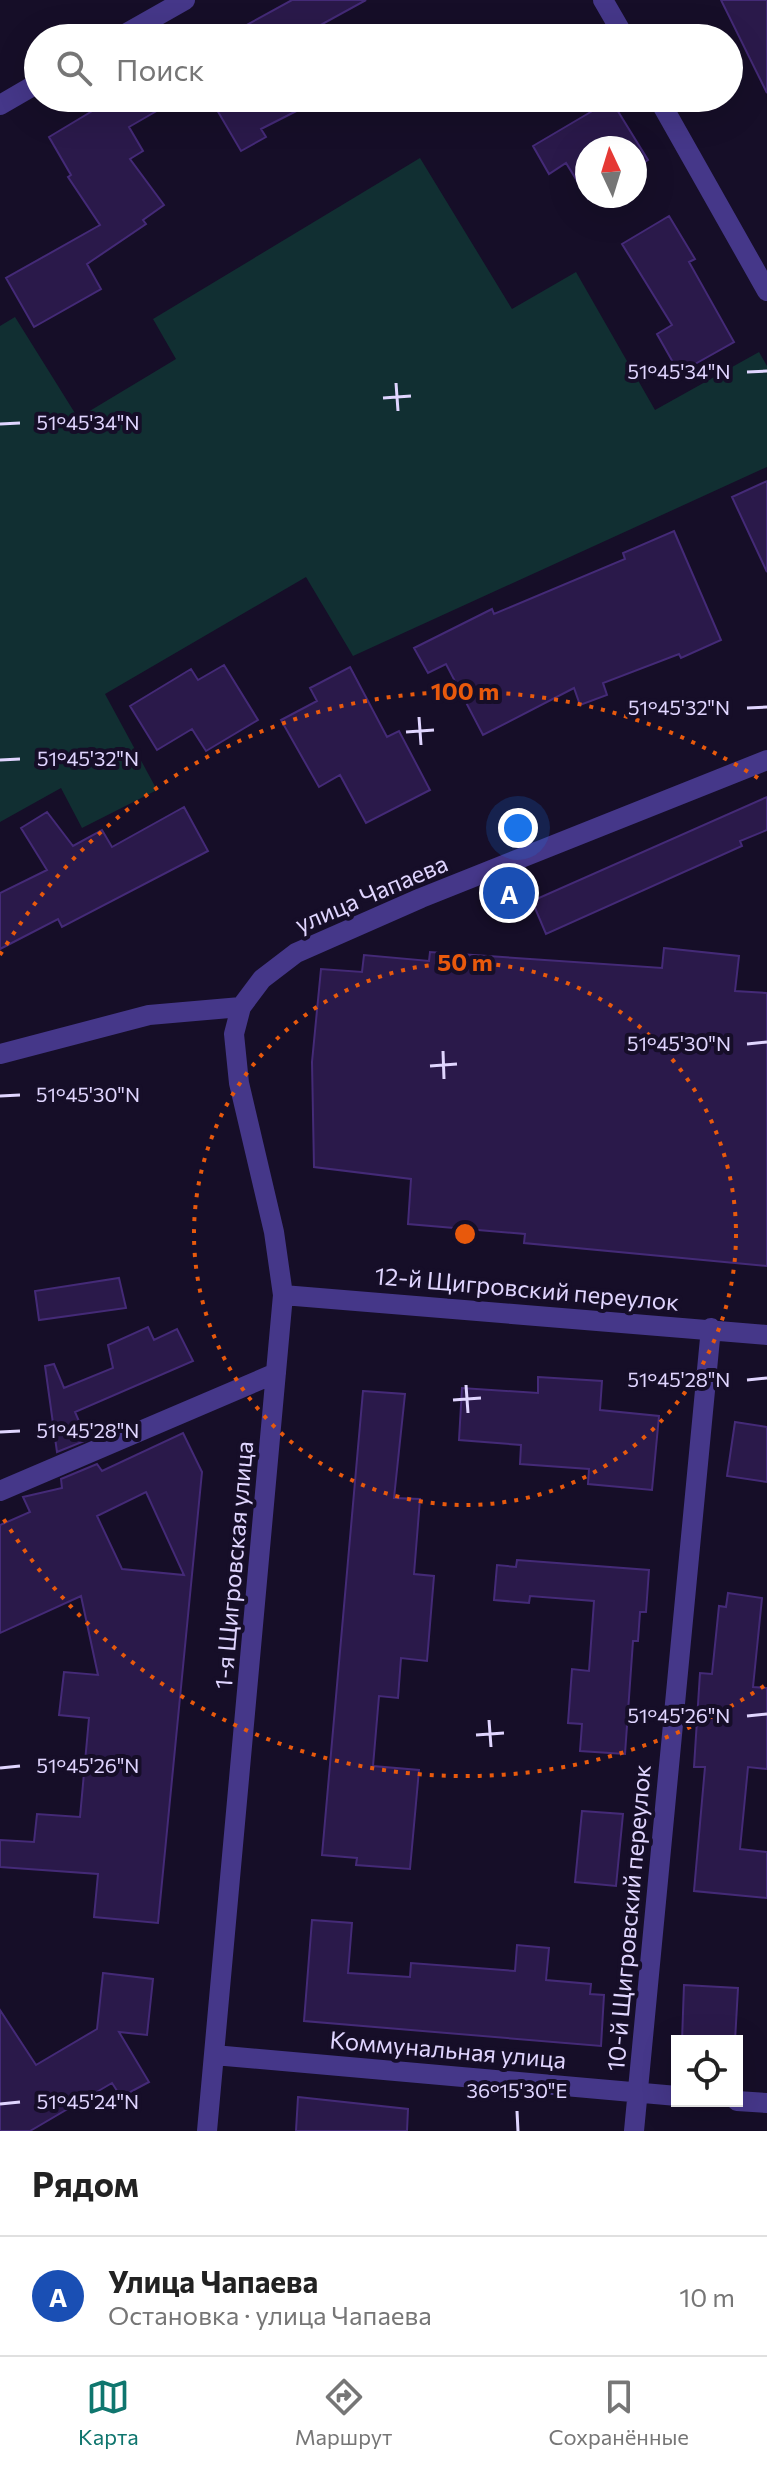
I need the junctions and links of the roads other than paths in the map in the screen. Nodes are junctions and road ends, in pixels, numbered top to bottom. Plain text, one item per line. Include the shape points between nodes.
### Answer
1 (185, 0) edge
2 (603, 0) edge
3 (143, 24) edge
4 (617, 24) edge
5 (24, 91) edge
6 (0, 105) edge
7 (666, 112) edge
8 (767, 291) edge
9 (767, 760) edge
10 (241, 1007) junction
11 (0, 1054) edge
12 (283, 1295) junction
13 (711, 1328) junction
14 (767, 1335) edge
15 (276, 1373) junction
16 (0, 1491) edge
17 (214, 2055) junction
18 (638, 2092) junction
19 (671, 2095) edge
20 (743, 2101) edge
21 (767, 2103) edge
22 (207, 2131) edge
23 (634, 2131) edge

1 - 3 street
2 - 4 street
5 - 6 street
7 - 8 street
9 - 10 street, улица Чапаева via 296,953 262,979
10 - 11 street via 149,1015
10 - 12 street, 1-я Щигровская улица via 234,1034 239,1083
12 - 13 street, 12-й Щигровский переулок
12 - 15 street, 1-я Щигровская улица
13 - 14 street, 12-й Щигровский переулок
13 - 18 street, 10-й Щигровский переулок
15 - 16 street
15 - 17 street, 1-я Щигровская улица
17 - 18 street, Коммунальная улица
17 - 22 street, 1-я Щигровская улица
18 - 19 street, Коммунальная улица
18 - 23 street, 10-й Щигровский переулок
20 - 21 street

